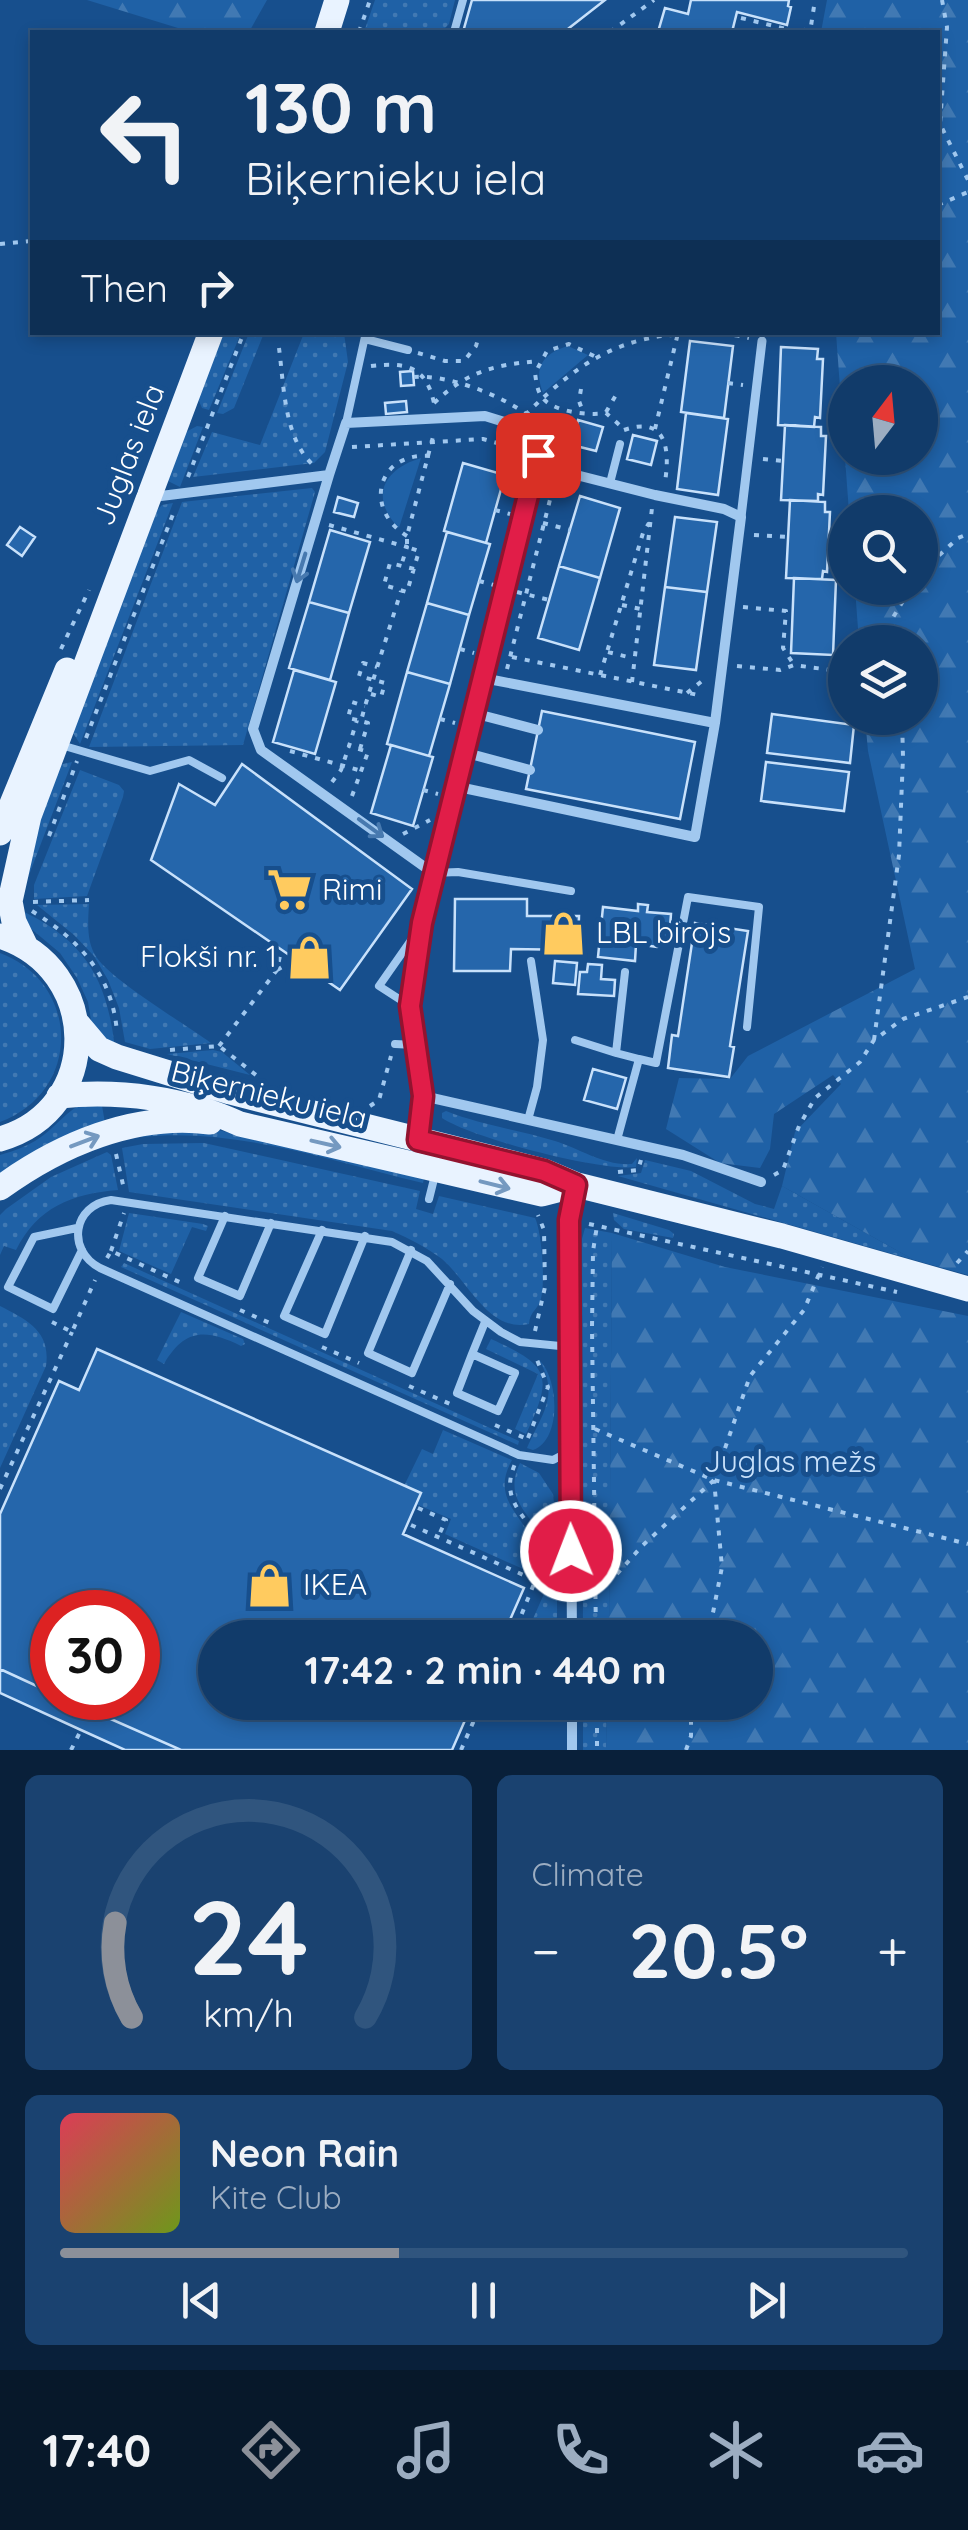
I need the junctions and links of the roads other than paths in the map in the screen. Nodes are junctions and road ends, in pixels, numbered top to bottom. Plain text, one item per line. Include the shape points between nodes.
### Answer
1 (337, 0) edge
2 (463, 0) edge
3 (327, 30) edge
4 (455, 30) edge
5 (210, 335) edge
6 (365, 336) edge
7 (762, 341) road end
8 (408, 350) road end
9 (346, 423) junction
10 (620, 444) road end
11 (538, 460) junction
12 (329, 474) junction
13 (610, 483) junction
14 (147, 497) junction
15 (741, 518) junction
16 (99, 594) junction
17 (484, 678) junction
18 (473, 713) junction
19 (715, 723) junction
20 (538, 730) dead end
21 (68, 748) junction
22 (464, 752) junction
23 (530, 770) dead end
24 (222, 778) dead end
25 (454, 786) junction
26 (2, 830) edge
27 (0, 860) edge
28 (433, 873) junction
29 (571, 891) dead end
30 (422, 923) junction
31 (0, 936) edge
32 (26, 947) junction
33 (531, 961) dead end
34 (626, 972) dead end
35 (410, 1006) junction
36 (76, 1023) junction
37 (747, 1027) dead end
38 (576, 1040) dead end
39 (395, 1044) road end
40 (416, 1044) junction
41 (76, 1052) junction
42 (616, 1052) junction
43 (639, 1059) junction
44 (230, 1092) junction
45 (60, 1096) junction
46 (423, 1096) junction
47 (528, 1120) junction
48 (240, 1124) junction
49 (0, 1138) edge
50 (617, 1140) junction
51 (422, 1158) junction
52 (761, 1182) road end
53 (576, 1185) junction
54 (0, 1188) edge
55 (429, 1199) dead end
56 (225, 1216) junction
57 (271, 1223) junction
58 (77, 1228) junction
59 (322, 1230) junction
60 (365, 1236) junction
61 (82, 1250) junction
62 (411, 1250) junction
63 (450, 1284) junction
64 (968, 1289) edge
65 (485, 1322) junction
66 (570, 1347) junction
67 (472, 1354) junction
68 (570, 1452) junction
69 (572, 1620) edge
70 (572, 1720) edge
71 (572, 1750) edge

1 - 3 main road
2 - 4 lane
5 - 14 main road, Juglas iela
6 - 8 lane
6 - 9 lane
7 - 15 street
9 - 11 street via 485,416 535,438
9 - 12 street
10 - 13 lane
11 - 13 street
11 - 17 street
12 - 14 street
12 -> 28 street via 254,728 261,750
13 - 15 street via 724,508
14 - 16 main road, Juglas iela
15 - 19 street
16 - 21 main road, Juglas iela
16 - 26 main road, Juglas iela
17 - 18 street
17 - 19 street
18 - 20 street
18 - 22 street
19 - 25 street via 694,837
21 - 24 lane via 150,771 188,760
21 - 32 main road, Juglas iela via 29,816 13,876 10,901
22 - 23 street
22 - 25 street
25 - 28 street
26 - 27 main road, Juglas iela
28 - 29 lane
28 - 30 street
30 - 35 street
30 - 35 lane via 379,986
31 - 32 main road
32 - 36 main road via 60,979
33 - 47 lane via 543,1040
34 - 42 lane
35 - 40 street
36 - 41 main road
36 - 44 main road, Biķernieku iela via 117,1056
37 - 43 lane via 760,907 688,897 656,1064
38 - 42 lane
39 - 40 lane
40 - 46 street
41 - 44 main road, Biķernieku iela via 113,1072
41 - 45 main road
42 - 43 lane
43 - 50 lane
44 - 51 main road, Biķernieku iela
45 - 48 main road, Biķernieku iela via 128,1095
45 - 49 main road via 33,1123
46 - 47 street
46 - 51 street
47 - 50 street
48 -> 51 main road, Biķernieku iela
54 -> 48 main road via 54,1153 110,1132 163,1123
50 - 52 street
51 - 53 main road, Biķernieku iela via 544,1171
51 - 55 lane
53 - 64 main road, Biķernieku iela
53 - 66 street via 570,1211
56 - 57 lane
56 - 57 lane via 198,1278 240,1296
56 - 58 lane via 112,1200 85,1211
57 - 59 lane
58 - 61 lane
58 - 61 lane via 34,1237 8,1287 53,1309
59 - 60 lane
59 - 60 lane via 284,1316 325,1334
60 - 62 lane
61 - 68 lane via 100,1268 519,1455 552,1460
62 - 63 lane
62 - 63 lane via 368,1353 412,1373
63 - 65 lane
65 - 66 lane via 520,1342
65 - 67 lane
66 - 68 street
67 - 67 lane via 457,1393 498,1411 515,1373
68 - 69 street
70 - 71 street

